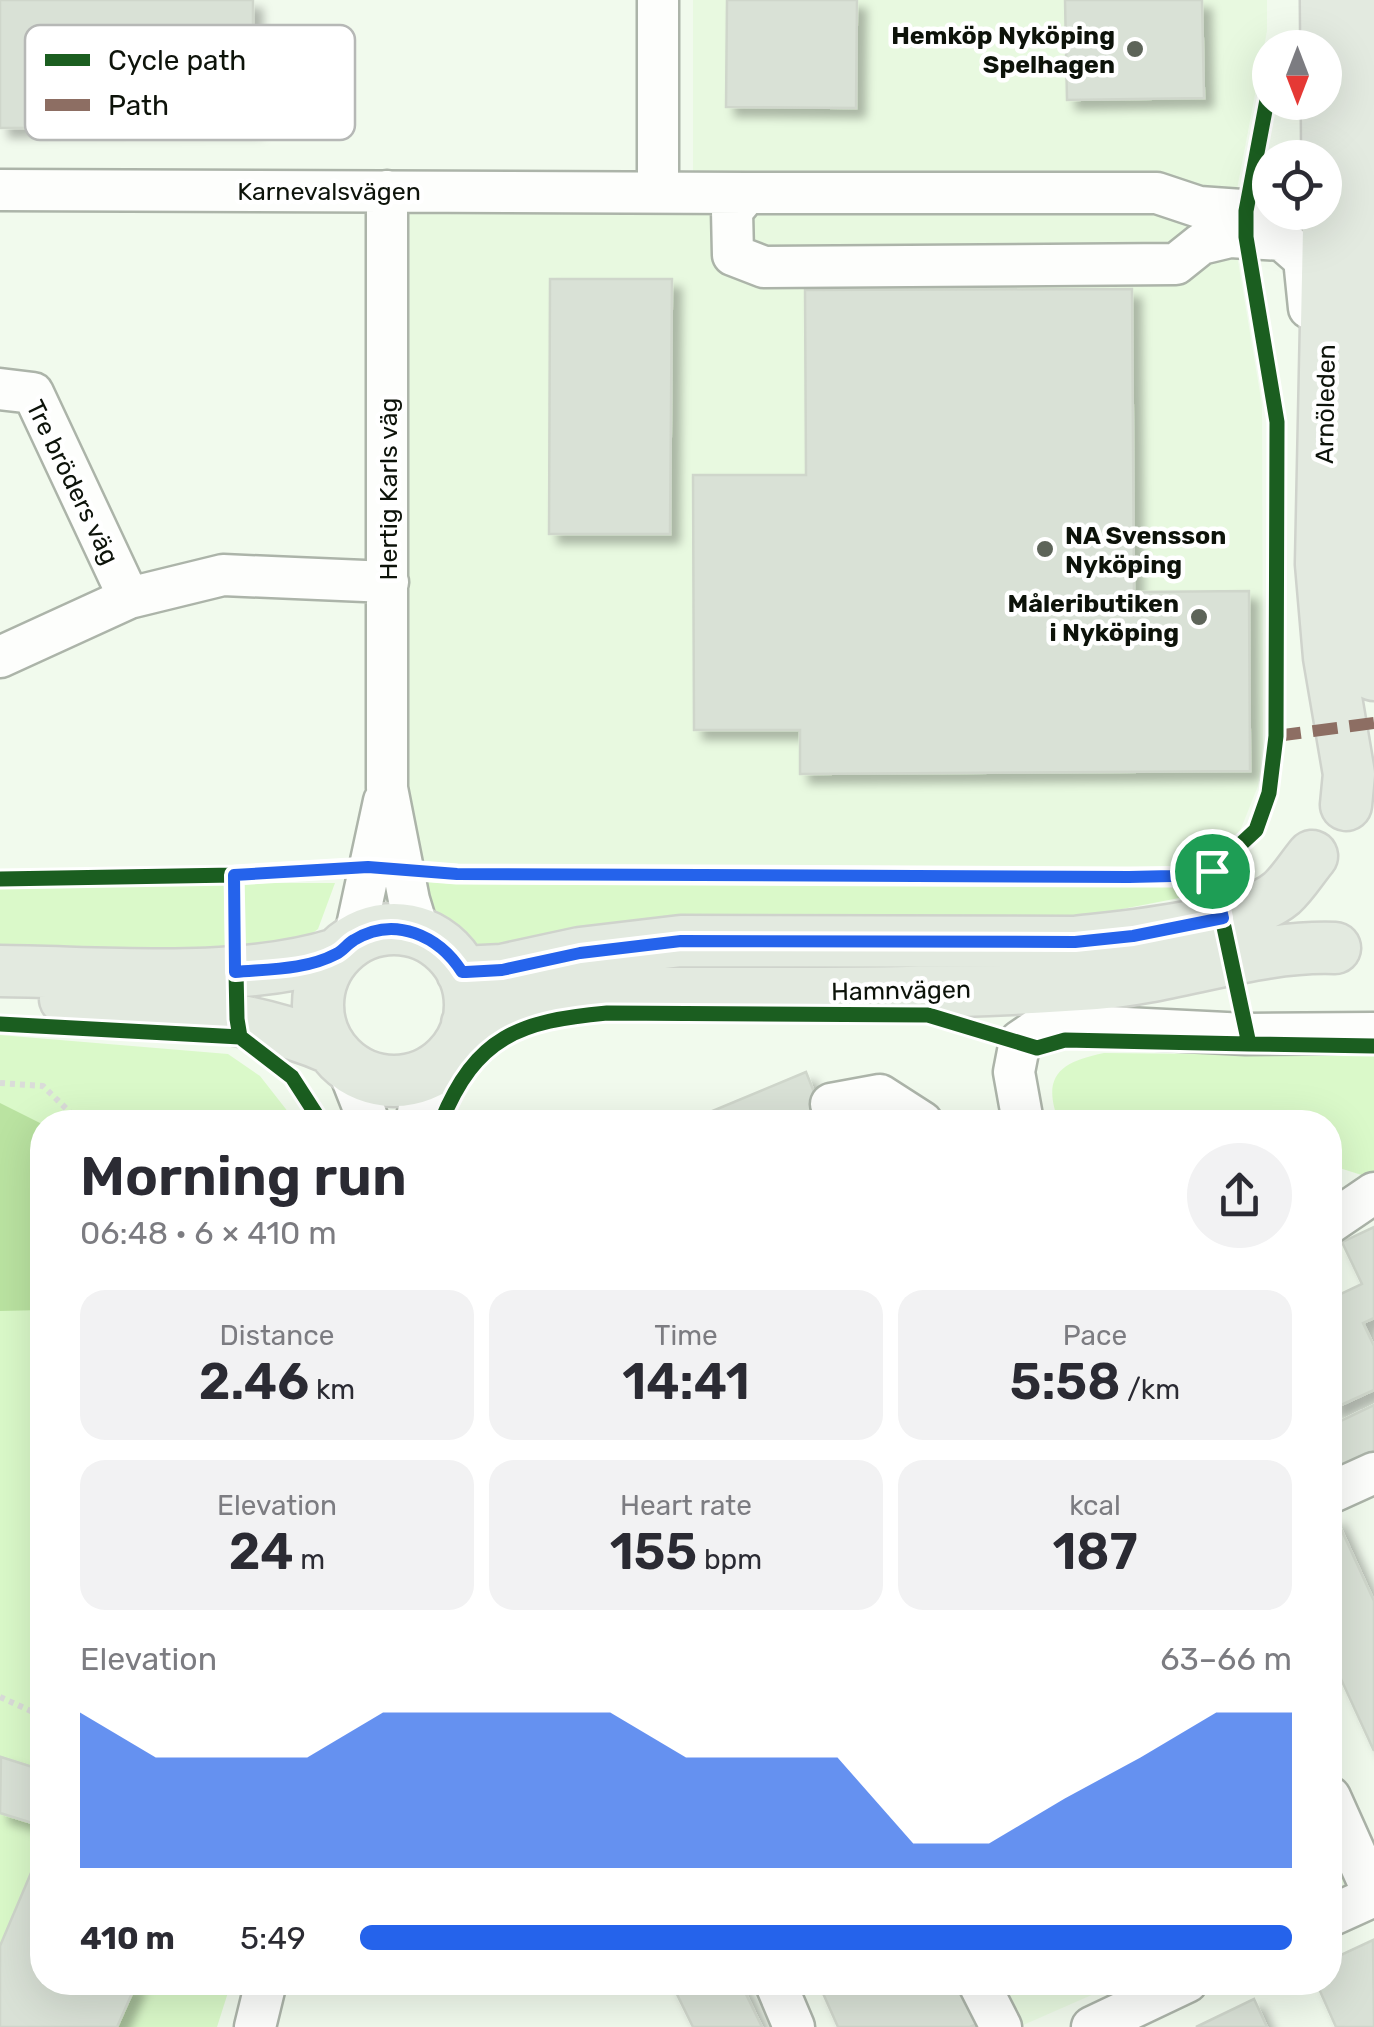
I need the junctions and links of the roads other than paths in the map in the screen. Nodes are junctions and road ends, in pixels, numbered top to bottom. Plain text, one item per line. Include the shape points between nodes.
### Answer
1 (658, 0) edge
2 (1314, 0) edge
3 (1326, 0) edge
4 (1368, 0) edge
5 (1313, 30) edge
6 (1315, 140) edge
7 (0, 190) edge
8 (387, 191) junction
9 (658, 192) junction
10 (747, 193) junction
11 (1252, 211) edge
12 (1310, 230) edge
13 (1322, 230) edge
14 (0, 389) edge
15 (1324, 445) junction
16 (388, 582) junction
17 (1369, 589) junction
18 (129, 598) junction
19 (0, 657) edge
20 (1374, 675) edge
21 (387, 788) junction
22 (1360, 798) edge
23 (1312, 856) junction
24 (419, 933) junction
25 (346, 947) junction
26 (1354, 958) edge
27 (0, 971) edge
28 (462, 972) junction
29 (0, 992) edge
30 (467, 1024) junction
31 (1374, 1032) edge
32 (338, 1056) junction
33 (426, 1074) junction
34 (363, 1110) edge
35 (418, 1110) edge
36 (834, 1110) edge
37 (903, 1110) edge
38 (1017, 1110) edge
39 (1374, 1194) edge
40 (1342, 1215) edge
41 (1374, 1472) edge
42 (1342, 1488) edge
43 (1342, 1824) edge
44 (1374, 1895) edge
45 (1342, 1910) edge
46 (263, 1995) edge
47 (780, 1995) edge
48 (985, 1995) edge
49 (1164, 1995) edge
50 (1116, 2022) edge
51 (256, 2027) edge
52 (794, 2027) edge
53 (1001, 2027) edge

1 - 9 street
2 - 5 street
3 - 6 main road, Arnöleden
4 - 17 main road, Arnöleden
7 - 8 street, Karnevalsvägen
8 - 9 street, Karnevalsvägen
8 - 16 street, Hertig Karls väg
9 - 10 street, Karnevalsvägen
10 - 11 street, Karnevalsvägen via 1157,194 1199,207
10 - 15 street via 732,211 733,255 764,267 1176,264 1201,244 1230,237 1282,240 1304,259
12 - 15 main road, Arnöleden
13 - 17 street via 1342,244 1350,265 1354,541
14 - 18 street, Tre bröders väg via 34,393
15 - 22 main road, Arnöleden via 1321,564 1330,657 1349,774
16 - 18 street via 223,576
16 - 21 street, Hertig Karls väg
17 - 20 main road, Arnöleden
18 - 19 street
21 - 24 street, Hertig Karls väg
21 - 25 street, Hertig Karls väg
22 - 23 main road, Hamnvägen via 1320,834
23 - 26 main road via 1315,913
23 - 28 main road, Hamnvägen via 1282,893 1258,908 1133,936 1075,942 681,941
24 - 25 main road via 386,930
24 - 28 main road via 451,955
25 - 27 main road via 296,967 235,972
25 - 32 main road via 323,975 317,1000 319,1022
26 - 30 main road, Hamnvägen via 1293,946 1068,986 569,993
28 - 30 main road
29 - 32 main road via 236,1019 294,1032
30 - 33 main road via 458,1045
31 - 38 street via 1246,1034 1045,1024 1020,1041
32 - 33 main road via 385,1081
32 - 34 street
33 - 35 street
36 - 37 street via 831,1104 880,1095
39 - 40 street
41 - 42 street
43 - 44 street
44 - 45 street
46 - 51 street
47 - 52 street
48 - 53 street
49 - 50 street

